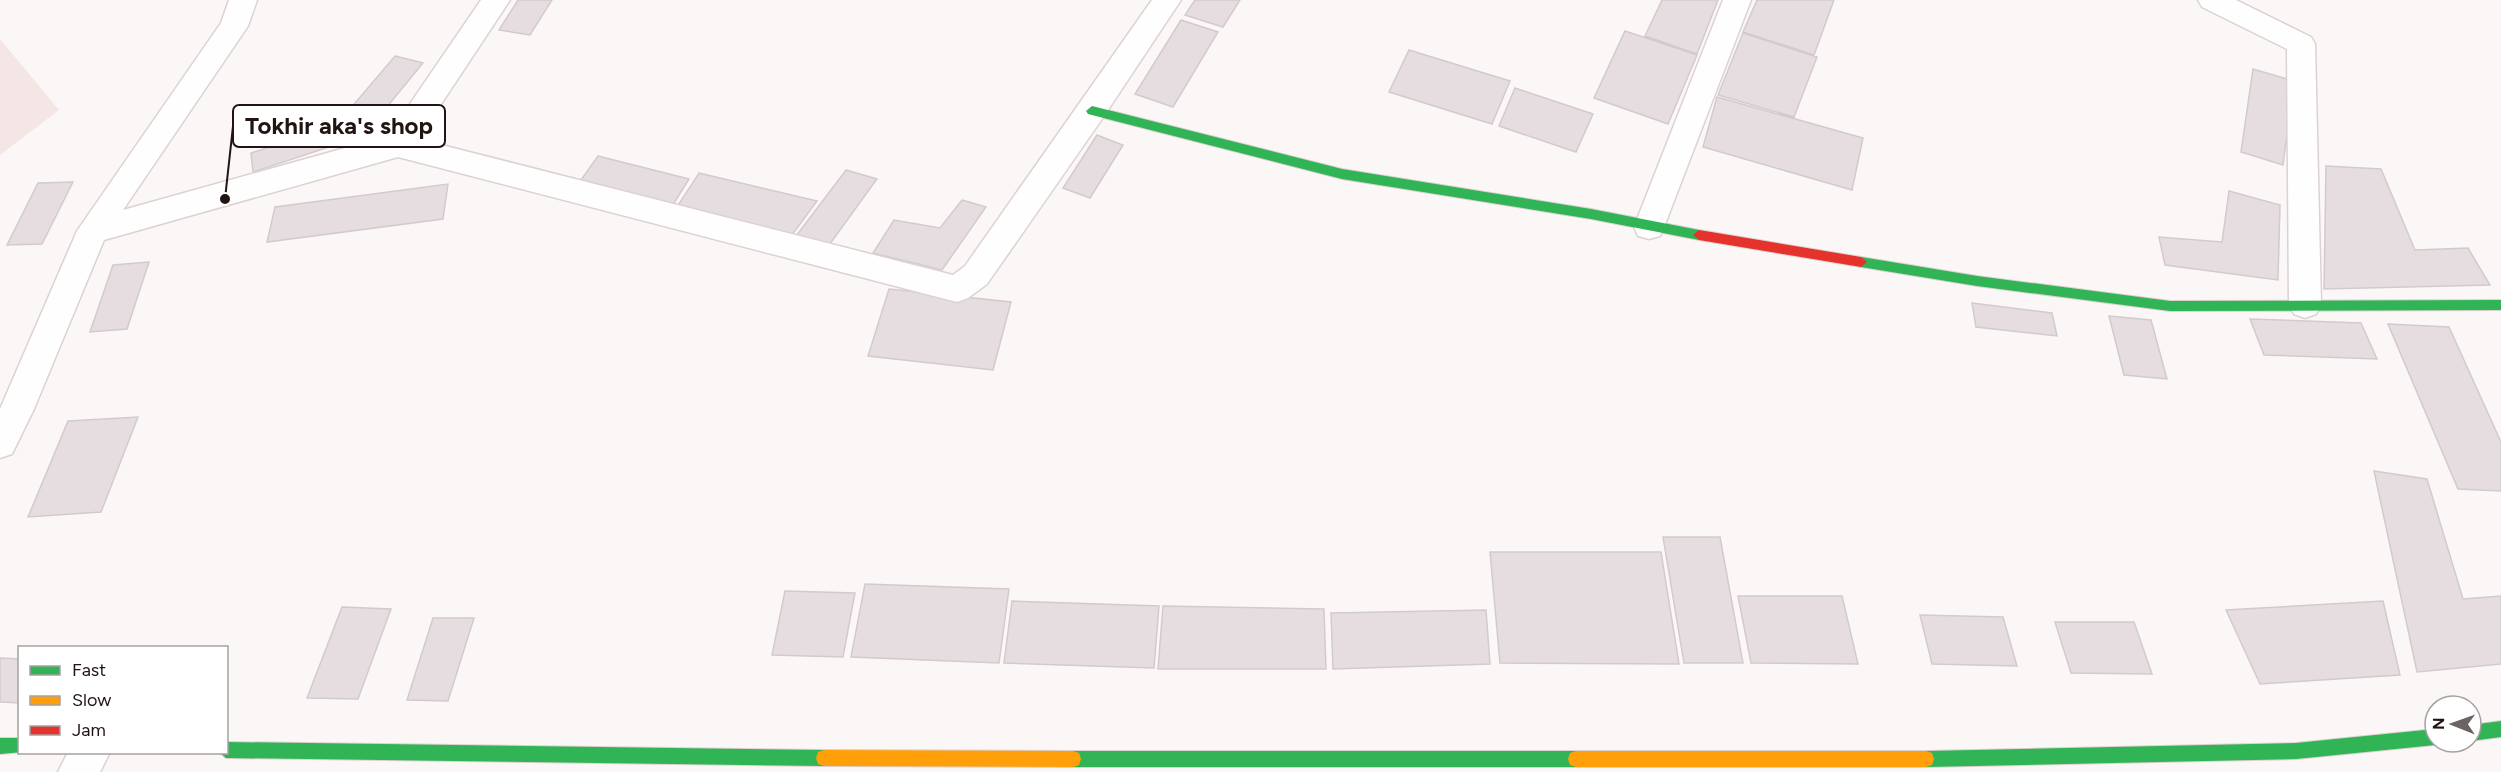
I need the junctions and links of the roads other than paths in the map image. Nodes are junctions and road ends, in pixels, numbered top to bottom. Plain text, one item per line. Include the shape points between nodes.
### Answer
1 (243, 0) edge
2 (496, 0) edge
3 (1167, 0) edge
4 (1737, 0) edge
5 (2212, 0) edge
6 (1092, 111) junction
7 (398, 145) junction
8 (1649, 227) junction
9 (92, 231) junction
10 (2305, 305) junction
11 (2501, 305) edge
12 (0, 443) edge
13 (2501, 729) edge
14 (2483, 731) edge
15 (2423, 738) edge
16 (0, 746) edge
17 (18, 747) edge
18 (228, 750) edge
19 (90, 754) edge
20 (749, 765) edge
21 (77, 772) edge

1 - 9 street via 234,26
2 - 7 street
3 - 6 street
4 - 8 street
5 - 10 street via 2301,44
6 - 7 street via 976,275 957,289
6 - 8 main road via 1342,174
7 - 9 street
8 - 10 main road via 1977,281 2170,306
9 - 12 street
10 - 11 main road
13 - 14 main road
15 - 20 main road via 2296,751 1887,760
16 - 17 main road
18 - 20 main road
19 - 21 street

